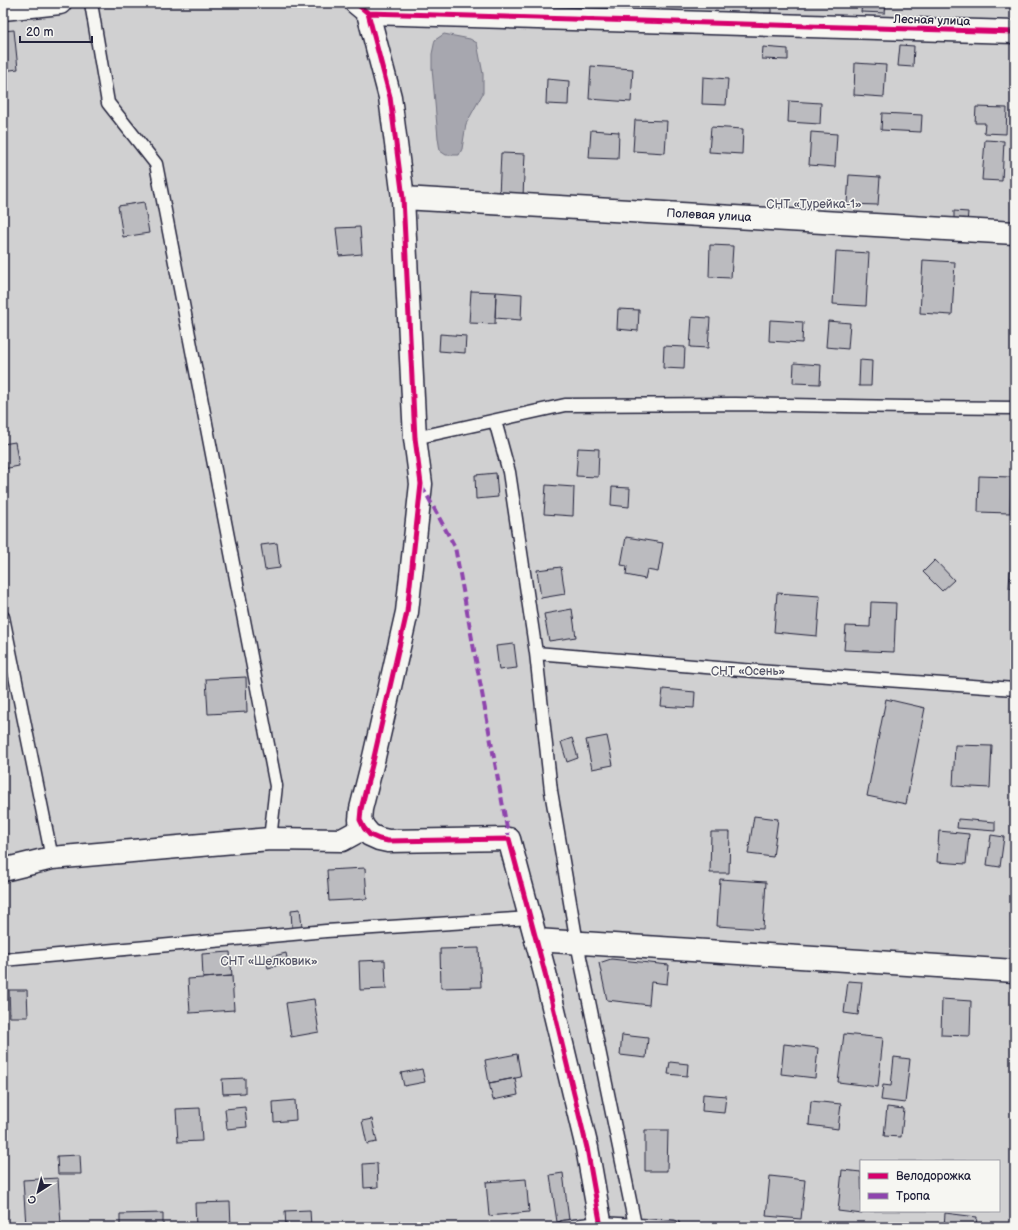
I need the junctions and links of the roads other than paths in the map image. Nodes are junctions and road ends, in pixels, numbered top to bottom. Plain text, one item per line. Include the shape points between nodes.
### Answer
1 (60, 3) edge
2 (91, 3) edge
3 (362, 8) edge
4 (3, 9) edge
5 (1015, 32) edge
6 (403, 198) junction
7 (1015, 233) edge
8 (1015, 408) edge
9 (495, 421) junction
10 (415, 438) junction
11 (3, 617) edge
12 (536, 653) junction
13 (1015, 689) edge
14 (364, 828) junction
15 (270, 839) junction
16 (52, 858) junction
17 (3, 870) edge
18 (530, 918) junction
19 (536, 940) junction
20 (577, 943) junction
21 (3, 960) edge
22 (1015, 972) edge
23 (601, 1225) edge
24 (635, 1225) junction
25 (564, 1227) edge
26 (674, 1227) edge

1 - 4 street
2 - 15 lane via 108,102 156,164 276,786
3 - 5 street, Лесная улица
3 - 6 street via 390,97
6 - 7 street, Полевая улица
6 - 10 street
8 - 9 lane via 735,404 564,405
9 - 10 lane
9 - 12 lane via 509,472
10 - 14 street via 421,484 407,612 361,809 360,820
11 - 16 lane
12 - 13 lane
12 - 20 lane via 551,791
14 - 15 street via 342,840
14 - 18 street via 370,835 388,841 509,839
15 - 16 street
16 - 17 street
18 - 19 street
18 - 21 lane via 326,931
19 - 20 street
19 - 23 street via 588,1148
20 - 22 street
20 - 24 lane
23 - 24 lane
23 - 25 lane
24 - 26 lane

